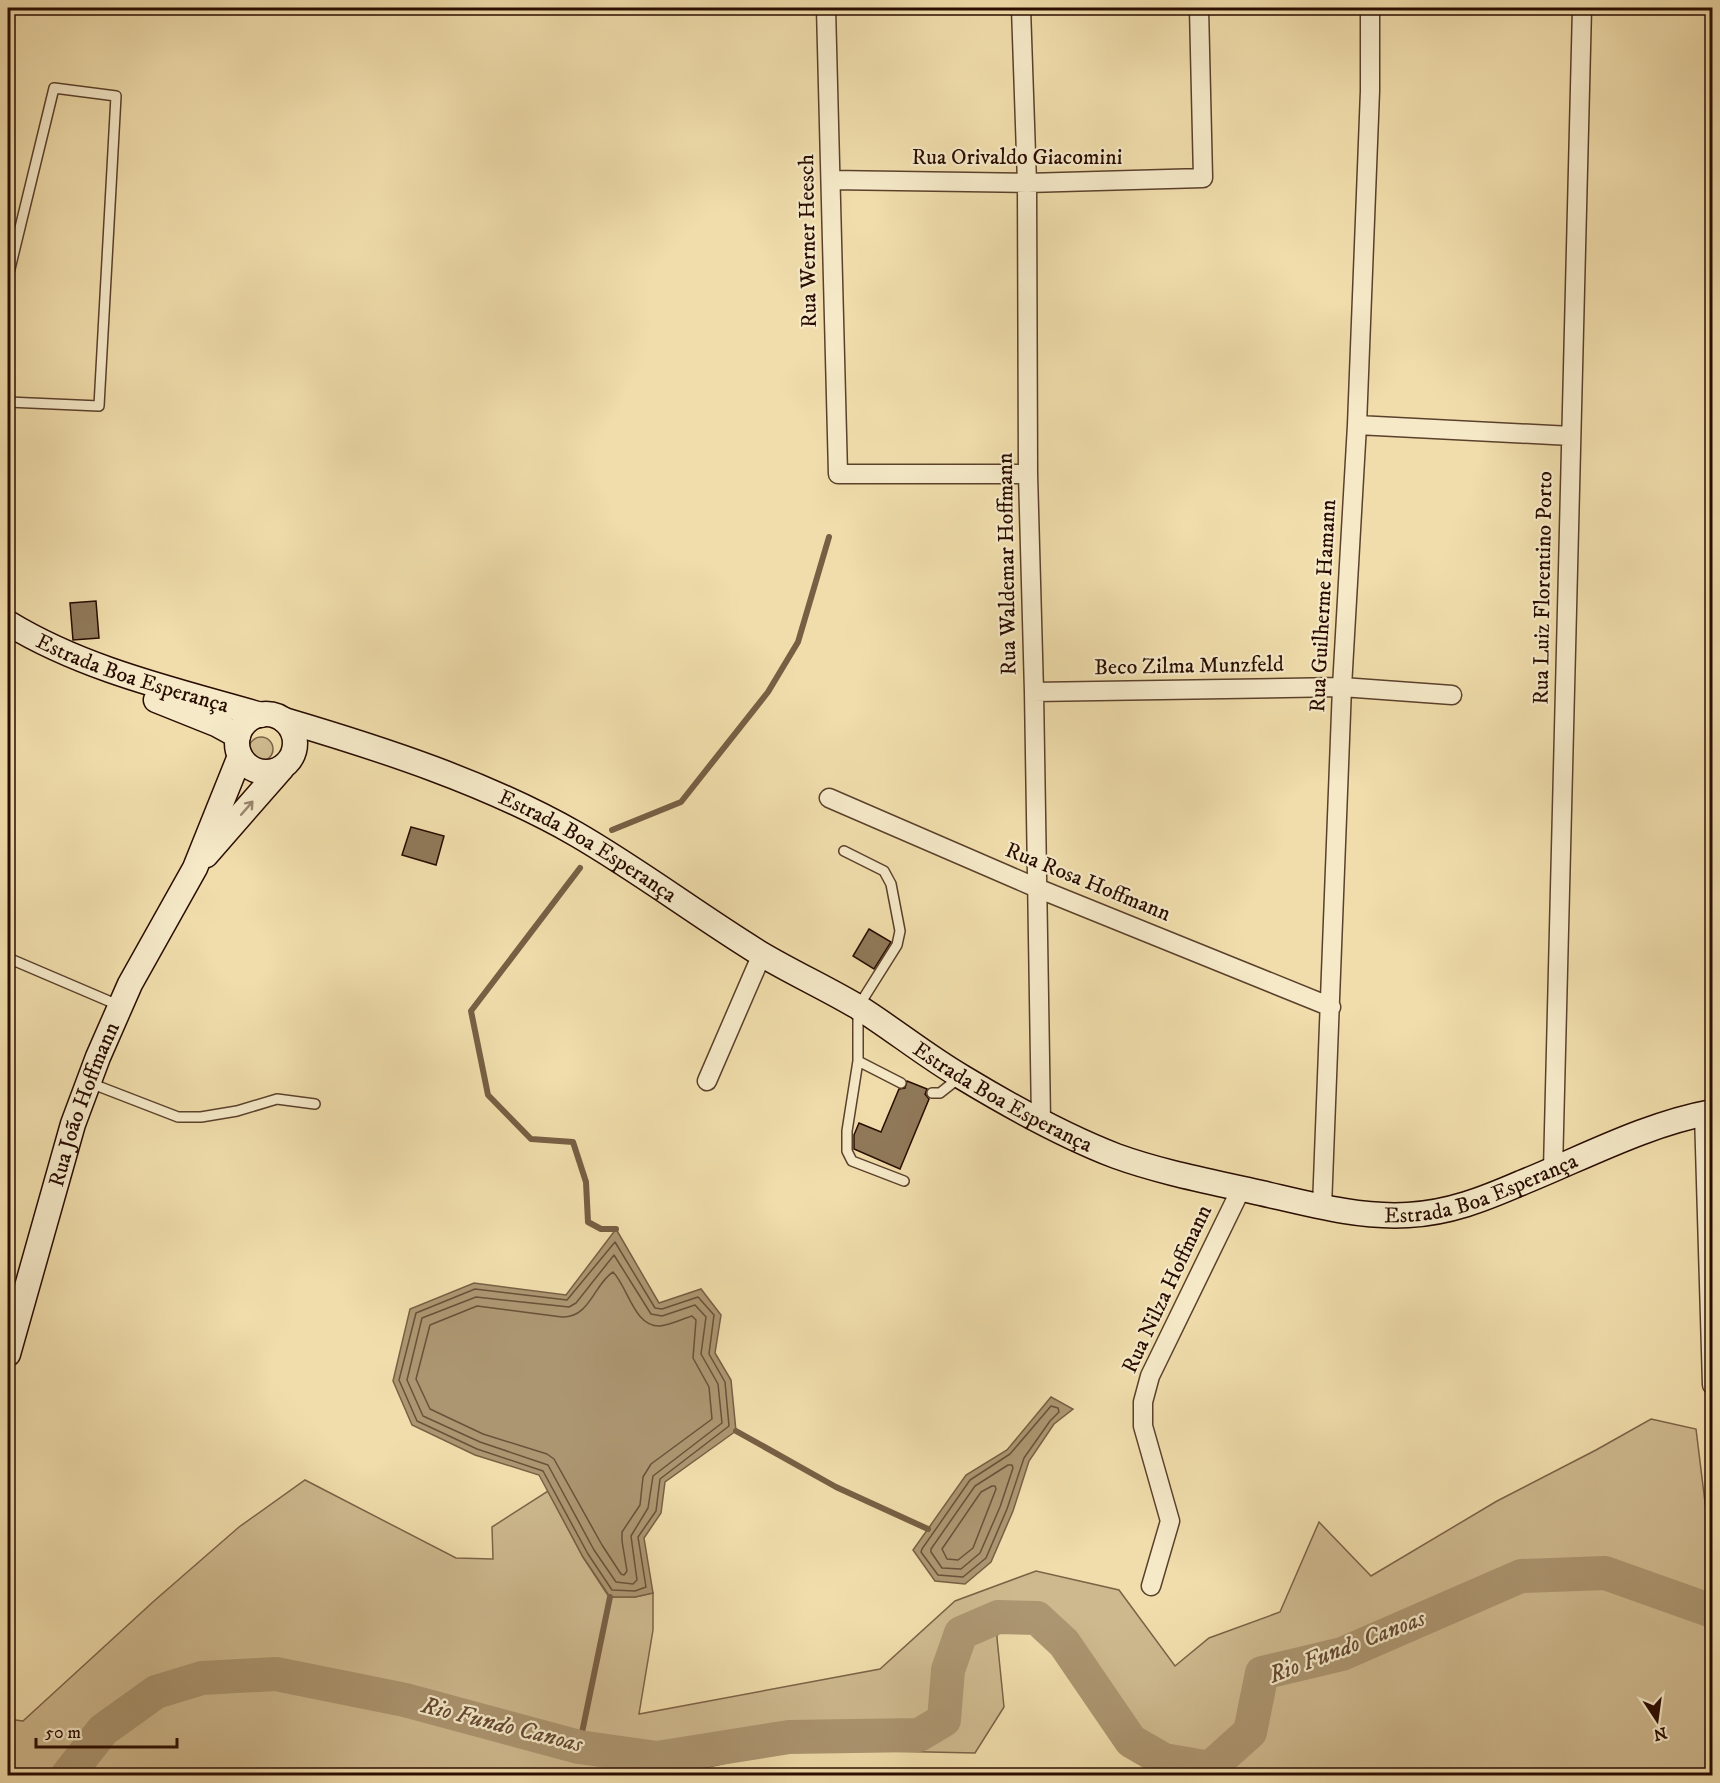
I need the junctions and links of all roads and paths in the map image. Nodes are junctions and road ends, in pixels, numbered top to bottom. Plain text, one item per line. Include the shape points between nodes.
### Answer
1 (826, 8) edge
2 (1021, 8) edge
3 (1199, 8) edge
4 (1370, 8) edge
5 (1582, 8) edge
6 (8, 108) edge
7 (8, 128) edge
8 (831, 180) junction
9 (1027, 183) junction
10 (8, 277) edge
11 (8, 402) edge
12 (1357, 425) junction
13 (1571, 436) junction
14 (1028, 474) junction
15 (8, 623) edge
16 (8, 639) edge
17 (1341, 687) junction
18 (1034, 692) junction
19 (1452, 695) dead end
20 (272, 717) junction
21 (347, 739) junction
22 (239, 746) junction
23 (288, 759) junction
24 (829, 798) dead end
25 (844, 851) dead end
26 (195, 868) junction
27 (1037, 888) junction
28 (762, 954) junction
29 (8, 958) edge
30 (121, 1006) junction
31 (1331, 1006) junction
32 (858, 1007) junction
33 (858, 1061) junction
34 (961, 1077) junction
35 (707, 1081) dead end
36 (88, 1083) junction
37 (901, 1083) dead end
38 (932, 1094) dead end
39 (315, 1104) dead end
40 (1708, 1113) edge
41 (1041, 1120) junction
42 (1553, 1170) junction
43 (904, 1181) dead end
44 (1241, 1189) junction
45 (1322, 1207) junction
46 (8, 1354) edge
47 (1713, 1385) edge
48 (1152, 1586) dead end

1 - 8 street, Rua Werner Heesch
2 - 9 street, Rua Waldemar Hoffmann
3 - 9 street, Rua Orivaldo Giacomini via 1203,178
4 - 12 street, Rua Guilherme Hamann
5 - 13 street, Rua Luiz Florentino Porto
6 - 7 lane
8 - 9 street, Rua Orivaldo Giacomini
8 - 14 street, Rua Werner Heesch via 838,474
9 - 14 street, Rua Waldemar Hoffmann
10 - 11 lane via 54,88 116,96 99,405
12 - 13 street
12 - 17 street, Rua Guilherme Hamann
13 - 42 street, Rua Luiz Florentino Porto
14 - 18 street, Rua Waldemar Hoffmann
15 - 20 street, Estrada Boa Esperança via 81,660
16 - 22 street, Estrada Boa Esperança via 51,663 174,706
17 - 18 street, Beco Zilma Munzfeld
17 - 19 street, Beco Zilma Munzfeld
17 - 31 street, Rua Guilherme Hamann
18 - 27 street, Rua Waldemar Hoffmann
20 - 21 street, Estrada Boa Esperança
20 - 22 street via 246,722
20 - 23 street via 293,733
21 - 23 street
21 - 28 street, Estrada Boa Esperança via 543,816
22 - 23 street via 245,764 253,770 273,772
22 - 26 street, Rua João Hoffmann
26 -> 23 street, Rua João Hoffmann
24 - 27 street, Rua Rosa Hoffmann
25 - 32 lane via 884,871 891,884 900,931 897,945
26 - 30 street, Rua João Hoffmann
27 - 31 street, Rua Rosa Hoffmann
27 - 41 street, Rua Waldemar Hoffmann
28 - 32 street, Estrada Boa Esperança
28 - 35 street
29 - 30 lane
30 - 36 street, Rua João Hoffmann
31 - 45 street, Rua Guilherme Hamann
32 - 33 lane
32 - 34 street, Estrada Boa Esperança
33 - 37 lane
33 - 43 lane via 847,1131 849,1157
34 - 38 lane via 940,1093
34 - 41 street, Estrada Boa Esperança
36 - 39 lane via 178,1117 237,1111 277,1099
36 - 46 street, Rua João Hoffmann
40 - 42 street, Estrada Boa Esperança via 1648,1130
40 - 47 street
41 - 44 street, Estrada Boa Esperança via 1115,1155
42 - 45 street, Estrada Boa Esperança via 1434,1214 1364,1214
44 - 45 street, Estrada Boa Esperança
44 - 48 street, Rua Nilza Hoffmann via 1150,1376 1143,1402 1143,1426 1170,1521

